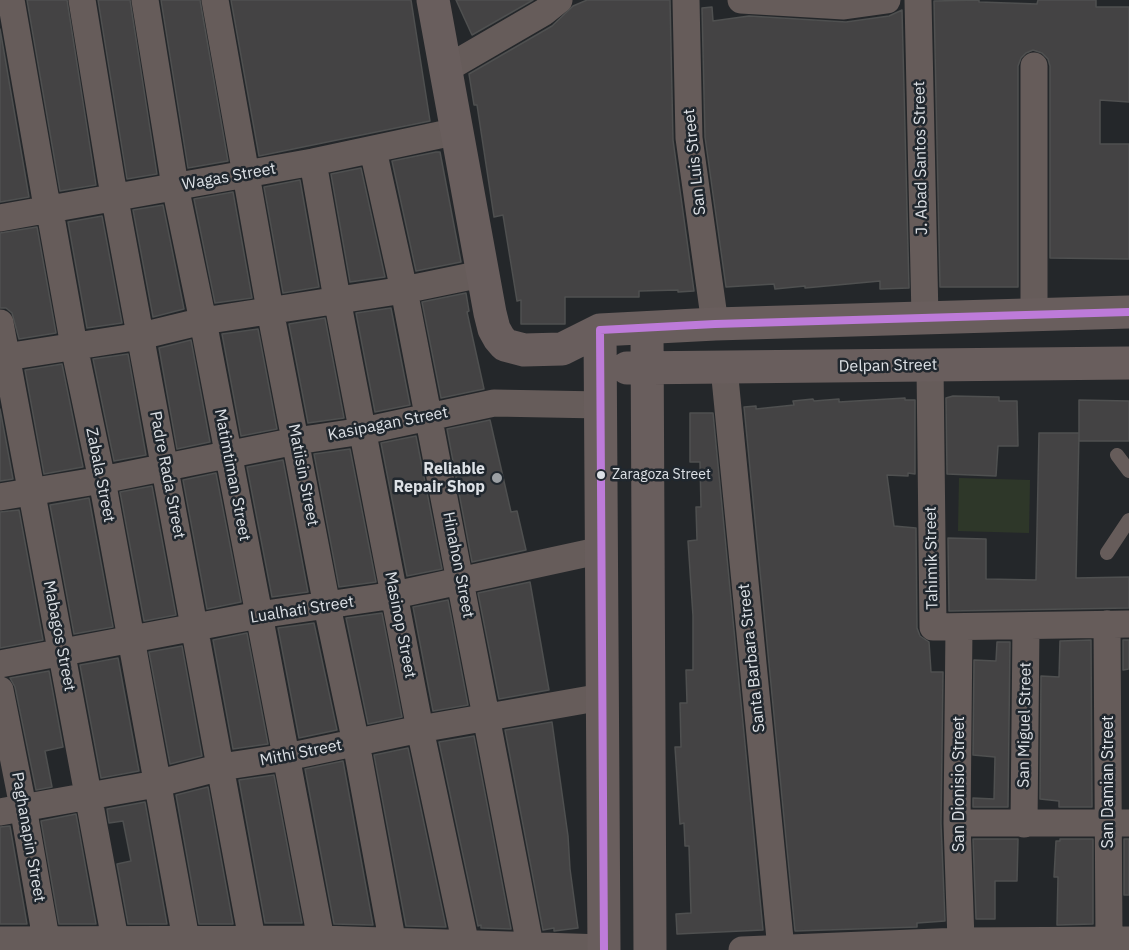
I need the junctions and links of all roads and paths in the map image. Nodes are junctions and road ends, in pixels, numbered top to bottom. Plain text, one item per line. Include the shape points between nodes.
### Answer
1 (11, 0) edge
2 (82, 0) edge
3 (145, 0) edge
4 (215, 0) edge
5 (434, 0) edge
6 (559, 0) edge
7 (686, 0) edge
8 (741, 0) edge
9 (887, 0) edge
10 (918, 0) edge
11 (844, 3) edge
12 (1034, 66) dead end
13 (446, 69) junction
14 (458, 131) junction
15 (373, 150) junction
16 (313, 162) junction
17 (246, 174) junction
18 (175, 186) junction
19 (115, 198) junction
20 (48, 209) junction
21 (0, 218) edge
22 (483, 275) junction
23 (404, 290) junction
24 (337, 299) junction
25 (270, 310) junction
26 (1129, 312) edge
27 (1034, 314) junction
28 (925, 317) junction
29 (203, 321) junction
30 (0, 323) edge
31 (715, 324) junction
32 (647, 328) junction
33 (600, 330) junction
34 (141, 336) junction
35 (74, 346) junction
36 (562, 349) junction
37 (3, 357) edge
38 (1129, 363) edge
39 (930, 366) junction
40 (648, 368) junction
41 (724, 368) junction
42 (601, 369) junction
43 (601, 405) junction
44 (429, 417) junction
45 (363, 431) junction
46 (296, 441) junction
47 (228, 455) junction
48 (1117, 455) dead end
49 (165, 467) junction
50 (1129, 471) edge
51 (102, 480) junction
52 (32, 491) junction
53 (0, 497) edge
54 (1129, 520) edge
55 (602, 550) junction
56 (1107, 553) dead end
57 (461, 580) junction
58 (395, 595) junction
59 (327, 606) junction
60 (259, 615) junction
61 (1118, 624) edge
62 (1026, 626) junction
63 (196, 627) junction
64 (946, 627) junction
65 (131, 640) junction
66 (62, 653) junction
67 (0, 664) edge
68 (0, 690) edge
69 (602, 697) junction
70 (487, 718) junction
71 (420, 729) junction
72 (357, 743) junction
73 (287, 757) junction
74 (221, 767) junction
75 (156, 784) junction
76 (87, 796) junction
77 (12, 809) edge
78 (957, 823) junction
79 (1118, 823) edge
80 (1024, 824) junction
81 (0, 940) edge
82 (1119, 940) edge
83 (961, 941) junction
84 (187, 944) edge
85 (253, 944) edge
86 (321, 944) edge
87 (47, 945) edge
88 (116, 945) edge
89 (530, 945) junction
90 (393, 946) edge
91 (466, 947) edge
92 (604, 949) edge
93 (781, 949) edge
94 (650, 950) edge
95 (742, 950) edge

1 - 20 street, Zabala Street
2 - 19 street, Padre Rada Street
3 - 18 street, Matimtiman Street
4 - 17 street, Matiisin Street
5 - 13 street
6 - 13 street
7 - 31 street, San Luis Street via 689,138
8 - 11 street
9 - 11 street
10 - 28 street, J. Abad Santos Street
12 - 27 street
13 - 14 street
14 - 15 street, Wagas Street
14 - 22 street
15 - 16 street, Wagas Street
15 - 23 street, Hinahon Street
16 - 17 street, Wagas Street
16 - 24 street, Masinop Street
17 - 18 street, Wagas Street
17 - 25 street, Matiisin Street
18 - 19 street, Wagas Street
18 - 29 street, Matimtiman Street
19 - 20 street, Wagas Street
19 - 34 street, Padre Rada Street
20 - 21 street, Wagas Street
20 - 35 street, Zabala Street
22 - 23 street
22 - 36 street via 494,329 505,345 524,350
23 - 24 street
23 - 44 street, Hinahon Street
24 - 25 street
24 - 45 street, Masinop Street
25 - 29 street
25 - 46 street, Matiisin Street
26 - 27 street
27 - 28 street
28 - 31 street
29 - 34 street
29 - 47 street, Matimtiman Street
30 - 37 street, Mabagos Street
31 - 32 street
32 - 33 street
32 - 40 street
33 - 36 street
33 - 42 street
34 - 35 street
34 - 49 street, Padre Rada Street
35 - 37 street
35 - 51 street, Zabala Street
36 - 42 street
37 - 52 street, Mabagos Street
38 - 39 street, Delpan Street
39 - 41 street, Delpan Street
39 - 64 street, Tahimik Street
40 - 41 street, Delpan Street
40 - 42 street
40 - 94 street
41 - 93 street, Santa Barbara Street
42 - 43 street
43 - 44 street, Kasipagan Street via 494,403
43 - 55 street
44 - 45 street, Kasipagan Street
44 - 57 street, Hinahon Street
45 - 46 street, Kasipagan Street
45 - 58 street, Masinop Street
46 - 47 street, Kasipagan Street
46 - 59 street, Matiisin Street
47 - 49 street, Kasipagan Street
47 - 60 street, Matimtiman Street
48 - 50 lane
49 - 51 street, Kasipagan Street
49 - 63 street, Padre Rada Street
51 - 52 street, Kasipagan Street
51 - 65 street, Zabala Street
52 - 53 street, Kasipagan Street
52 - 66 street, Mabagos Street
54 - 56 lane
55 - 57 street, Lualhati Street
55 - 69 street
57 - 58 street, Lualhati Street
57 - 70 street, Hinahon Street
58 - 59 street, Lualhati Street
58 - 71 street, Masinop Street
59 - 60 street, Lualhati Street
59 - 72 street, Matiisin Street
60 - 63 street, Lualhati Street
60 - 73 street, Matimtiman Street
61 - 62 street, Tahimik Street
61 - 79 street, San Damian Street
62 - 64 street, Tahimik Street
62 - 80 street, San Miguel Street
63 - 65 street, Lualhati Street
63 - 74 street, Padre Rada Street
64 - 78 street, San Dionisio Street
65 - 66 street, Lualhati Street
65 - 75 street, Zabala Street
66 - 67 street, Lualhati Street
66 - 76 street, Mabagos Street
68 - 77 street, Paghanapin Street
69 - 70 street, Mithi Street
69 - 92 street
70 - 71 street, Mithi Street
70 - 89 street, Hinahon Street
71 - 72 street, Mithi Street
71 - 91 street, Masinop Street
72 - 73 street, Mithi Street
72 - 90 street, Matiisin Street
73 - 74 street, Mithi Street
73 - 86 street, Matimtiman Street
74 - 75 street, Mithi Street
74 - 85 street, Padre Rada Street
75 - 76 street, Mithi Street
75 - 84 street, Zabala Street
76 - 77 street, Mithi Street
76 - 88 street, Mabagos Street
77 - 87 street, Paghanapin Street
78 - 80 street
78 - 83 street, San Dionisio Street
79 - 80 street
79 - 82 street, San Damian Street
81 - 87 street
82 - 83 street
83 - 93 street
84 - 85 street
84 - 88 street
85 - 86 street
86 - 90 street
87 - 88 street
89 - 91 street
89 - 92 street
90 - 91 street
93 - 95 street

